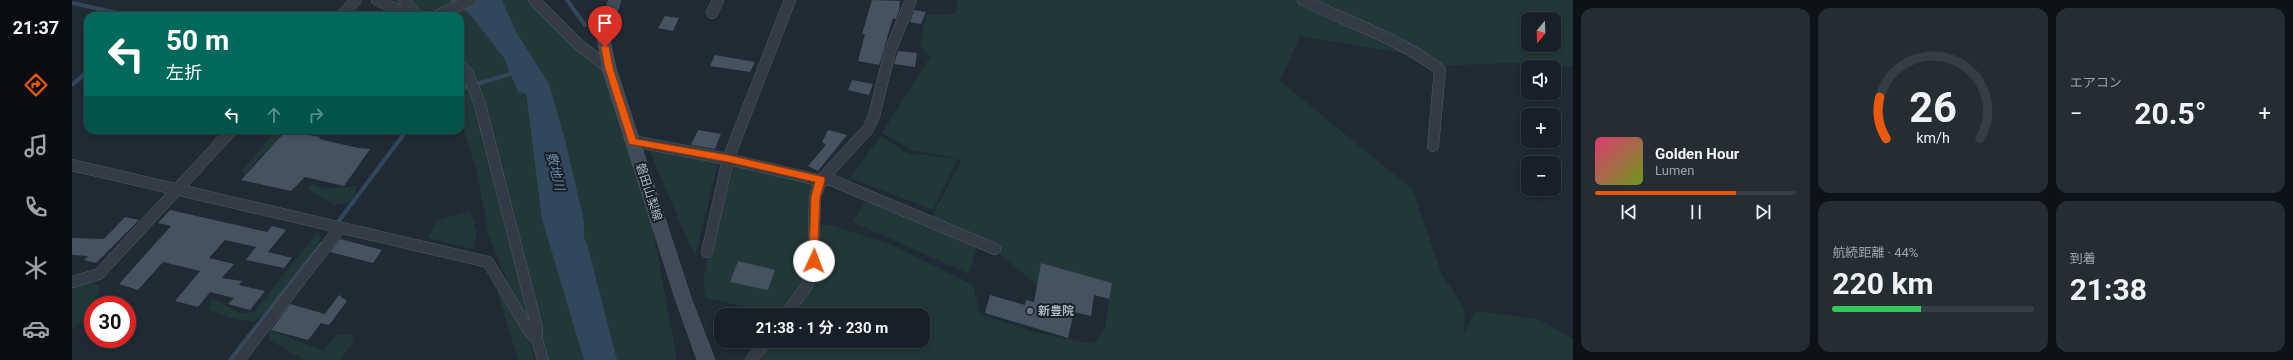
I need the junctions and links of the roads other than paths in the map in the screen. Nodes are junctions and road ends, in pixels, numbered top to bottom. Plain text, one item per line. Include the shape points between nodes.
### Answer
1 (356, 0) edge
2 (377, 0) edge
3 (404, 0) edge
4 (471, 0) edge
5 (534, 0) edge
6 (615, 0) edge
7 (718, 0) edge
8 (790, 0) edge
9 (911, 0) edge
10 (1303, 0) edge
11 (345, 12) edge
12 (401, 12) edge
13 (413, 12) edge
14 (446, 12) edge
15 (712, 13) dead end
16 (609, 68) junction
17 (464, 70) edge
18 (228, 134) edge
19 (632, 141) junction
20 (1433, 146) dead end
21 (728, 159) junction
22 (72, 165) edge
23 (821, 180) junction
24 (176, 189) junction
25 (340, 228) junction
26 (995, 249) dead end
27 (707, 252) dead end
28 (72, 282) edge
29 (790, 308) edge
30 (538, 340) junction
31 (760, 348) edge
32 (239, 360) edge
33 (543, 360) edge
34 (706, 360) edge
35 (751, 360) edge

1 - 11 street
2 - 12 street
3 - 13 street
4 - 14 street
5 - 16 street via 578,44
6 - 16 main road, 磐田山梨線 via 603,36
7 - 15 street
8 - 21 street
9 - 23 street via 890,51 874,116 868,129
10 - 20 street via 1401,44 1426,57 1440,70
16 - 19 main road, 磐田山梨線
17 - 30 street via 479,101
18 - 24 street
19 - 21 street
19 - 34 main road, 磐田山梨線
21 - 23 street
21 - 27 street
22 - 24 street
23 - 26 street via 831,180
23 - 29 street via 815,197 813,270 806,287
24 - 25 street
24 - 28 street via 99,274
25 - 30 street via 488,262 529,331
25 - 32 street
30 - 33 street
31 - 35 street

